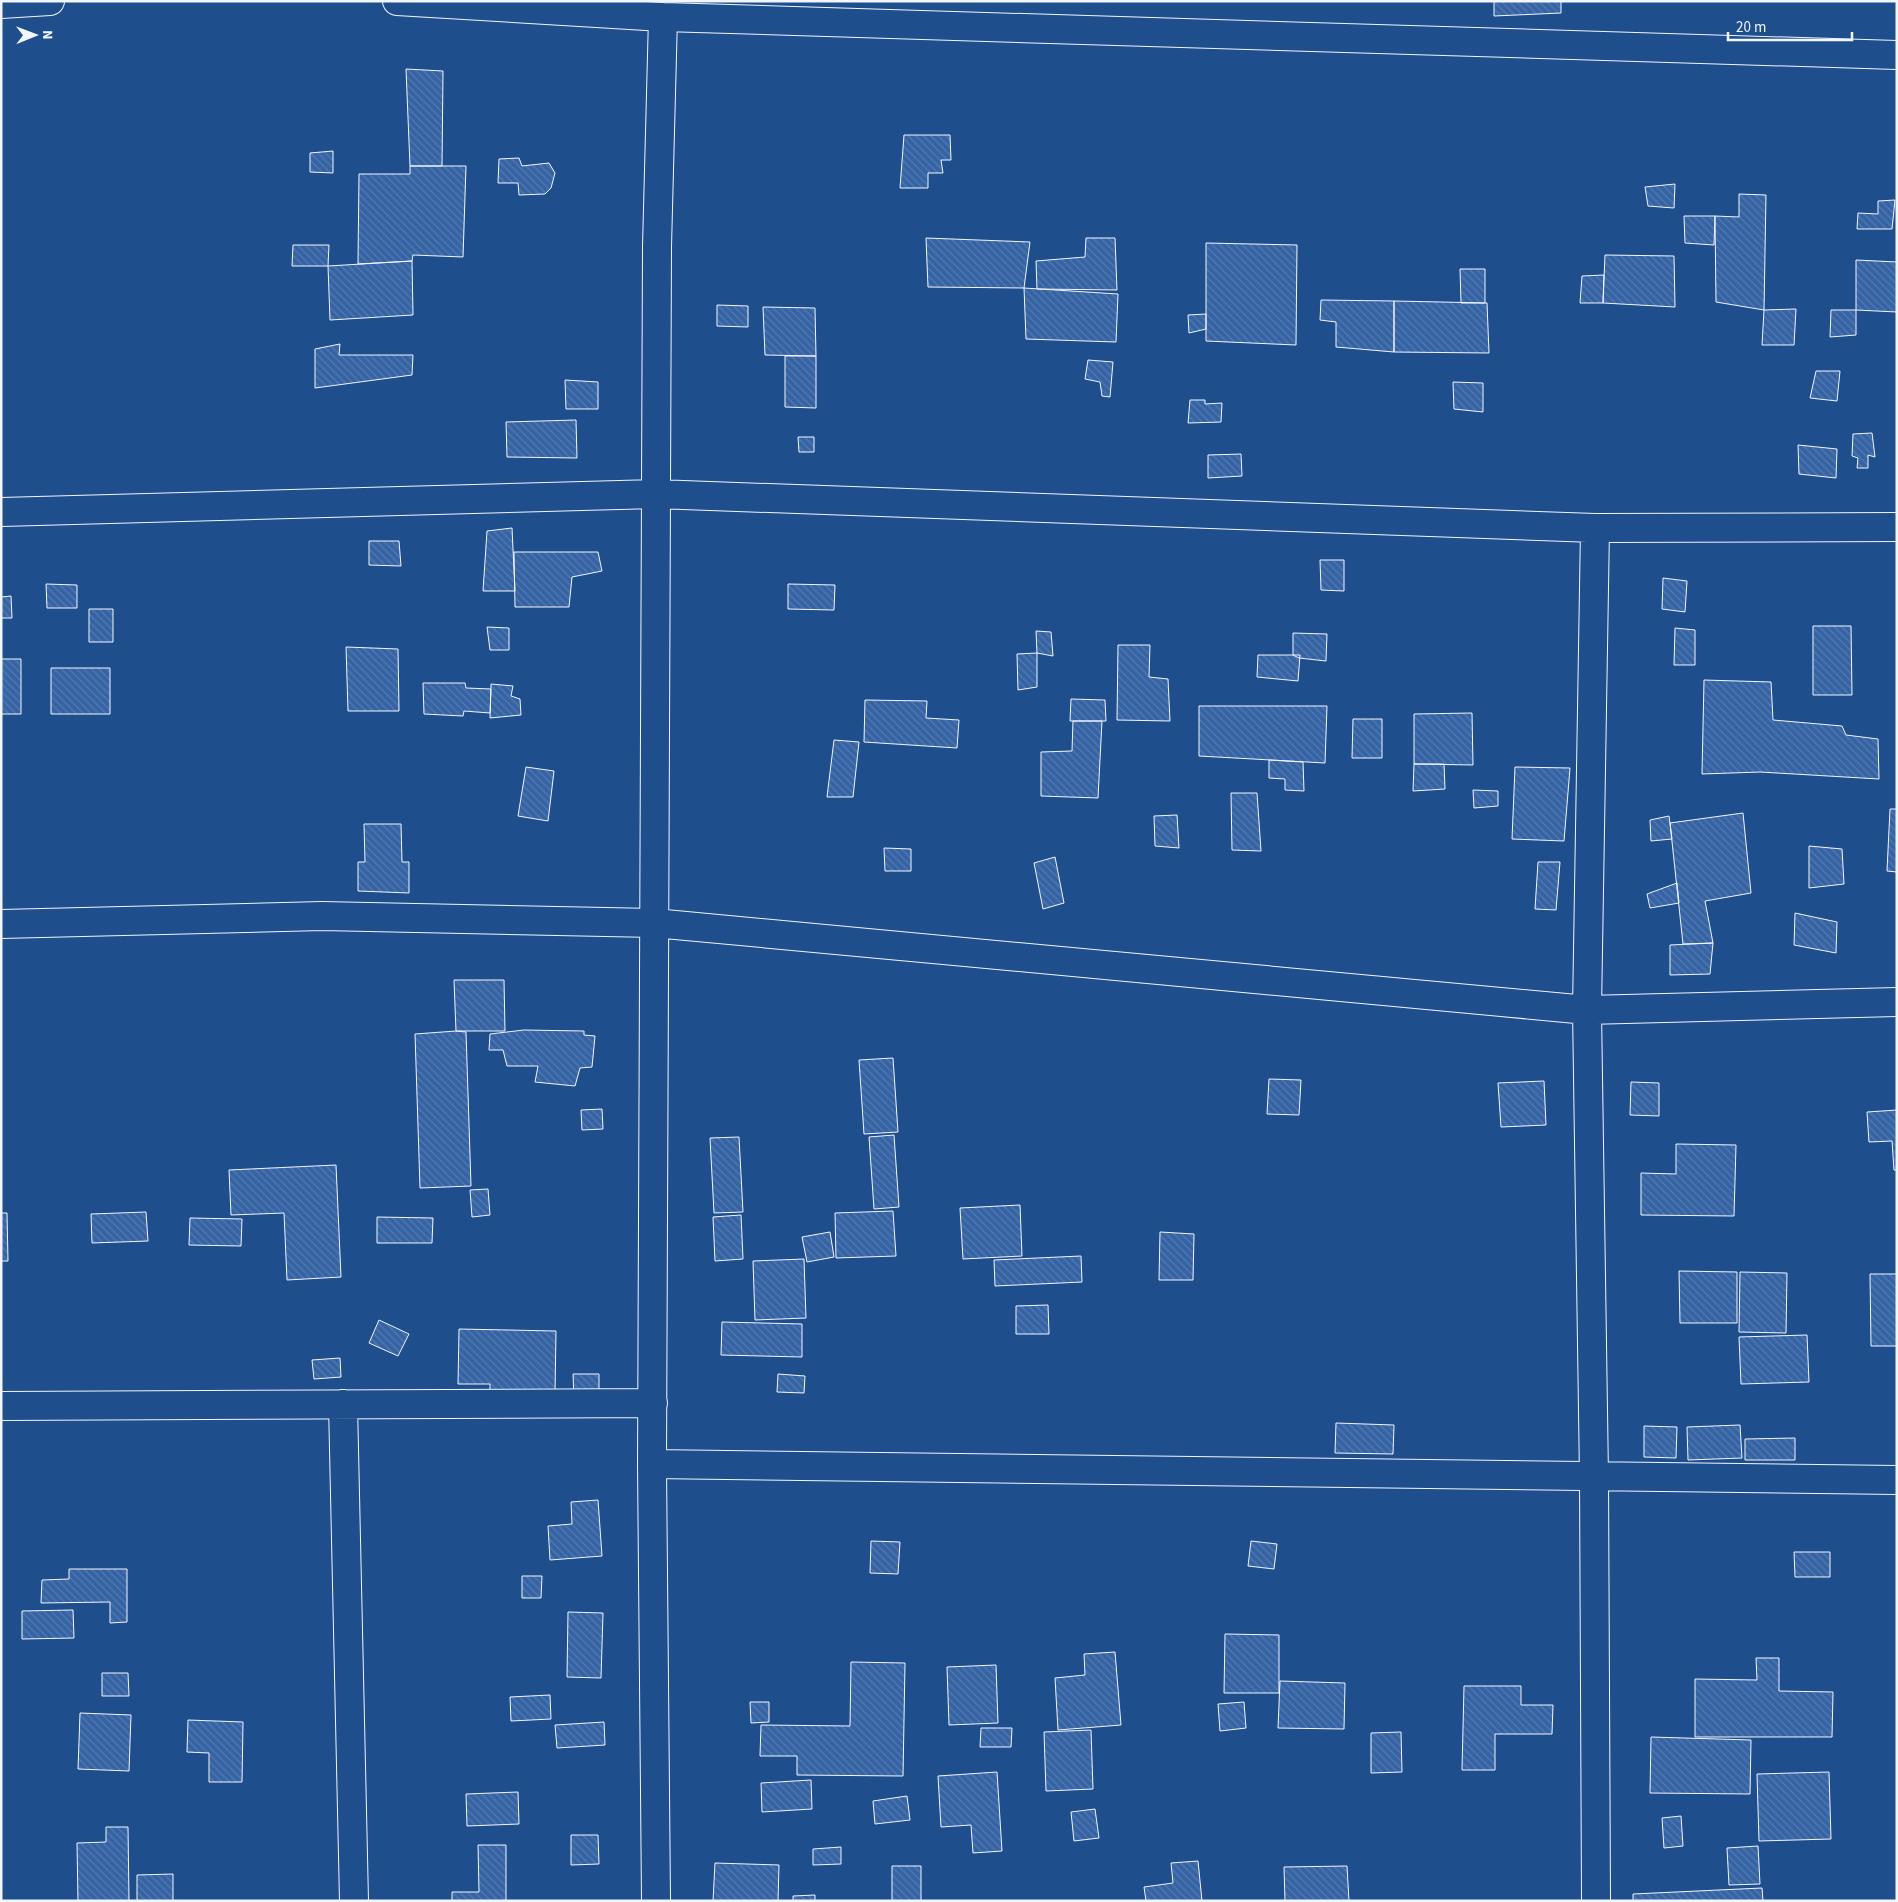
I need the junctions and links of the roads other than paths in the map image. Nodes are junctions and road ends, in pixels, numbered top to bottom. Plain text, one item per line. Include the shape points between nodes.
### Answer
1 (50, 1) edge
2 (397, 1) edge
3 (1, 4) edge
4 (663, 17) junction
5 (1897, 55) edge
6 (656, 494) junction
7 (1, 512) edge
8 (1897, 527) edge
9 (1595, 528) junction
10 (654, 923) junction
11 (1, 924) edge
12 (1893, 999) edge
13 (1587, 1010) junction
14 (653, 1403) junction
15 (343, 1404) junction
16 (1, 1406) edge
17 (652, 1464) junction
18 (1594, 1477) junction
19 (1897, 1480) edge
20 (354, 1901) edge
21 (656, 1901) edge
22 (1596, 1901) edge

1 - 3 street
2 - 4 street
4 - 5 street
4 - 6 street via 657,247
6 - 7 street
6 - 9 street
6 - 10 street
8 - 9 street
9 - 13 street
10 - 11 street via 322,916
10 - 13 street
10 - 14 street
12 - 13 street
13 - 18 street
14 - 15 street
14 - 17 street
15 - 16 street
15 - 20 street
17 - 18 street
17 - 21 street
18 - 19 street
18 - 22 street

